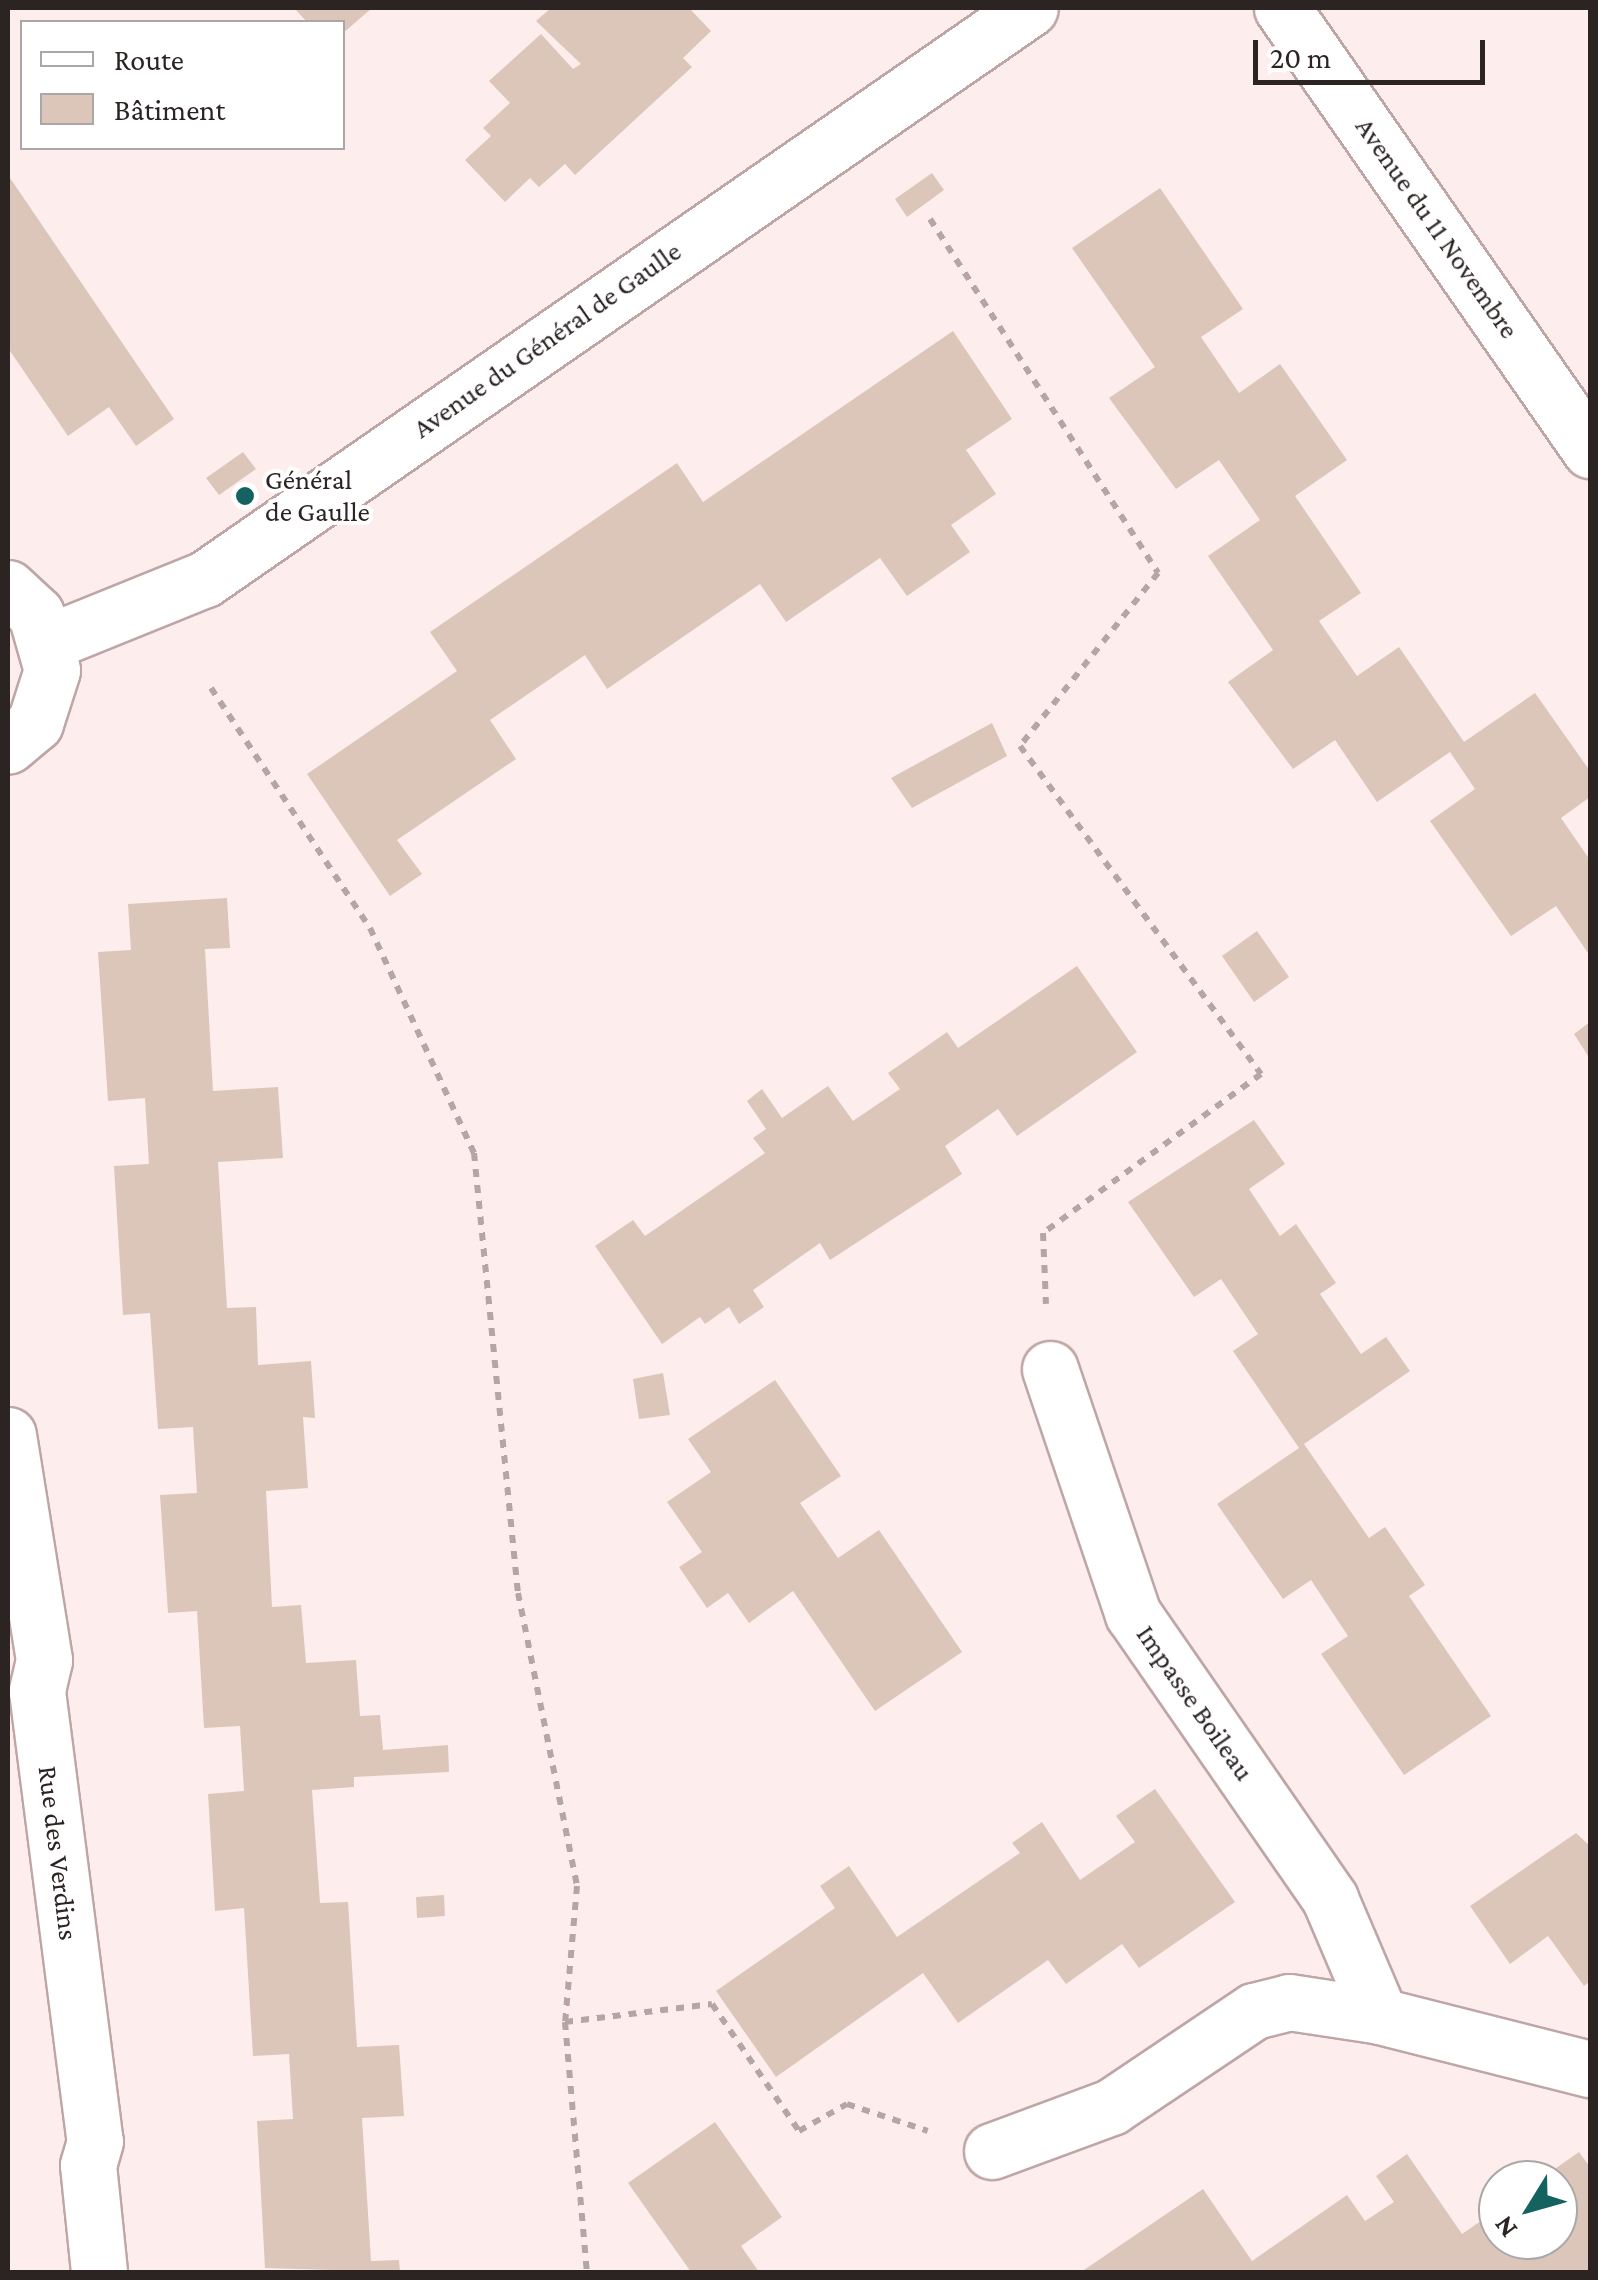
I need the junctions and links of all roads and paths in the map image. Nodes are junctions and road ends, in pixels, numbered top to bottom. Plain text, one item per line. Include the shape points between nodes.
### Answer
1 (1030, 8) edge
2 (1282, 8) edge
3 (930, 219) dead end
4 (1590, 450) edge
5 (8, 588) edge
6 (49, 642) junction
7 (212, 688) dead end
8 (8, 746) edge
9 (1050, 1369) joint
10 (8, 1435) edge
11 (1380, 2016) junction
12 (565, 2022) junction
13 (1590, 2069) edge
14 (992, 2151) joint
15 (99, 2272) edge
16 (588, 2272) edge

1 - 6 street, Avenue du Général de Gaulle via 205,578
2 - 4 street, Avenue du 11 Novembre
3 - 9 path via 1158,573 1020,746 1261,1074 1043,1234
5 - 6 street via 36,614
6 - 8 street via 47,698 34,723
7 - 12 path via 370,928 474,1153 518,1593 577,1886
9 - 11 street, Impasse Boileau via 1133,1614 1330,1899
10 - 15 street, Rue des Verdins via 44,1660 37,1691 95,2141 88,2165
11 - 13 street
11 - 14 street via 1289,2002 1254,2012 1110,2108
12 - 14 path via 712,2004 799,2132 847,2104
12 - 16 path

